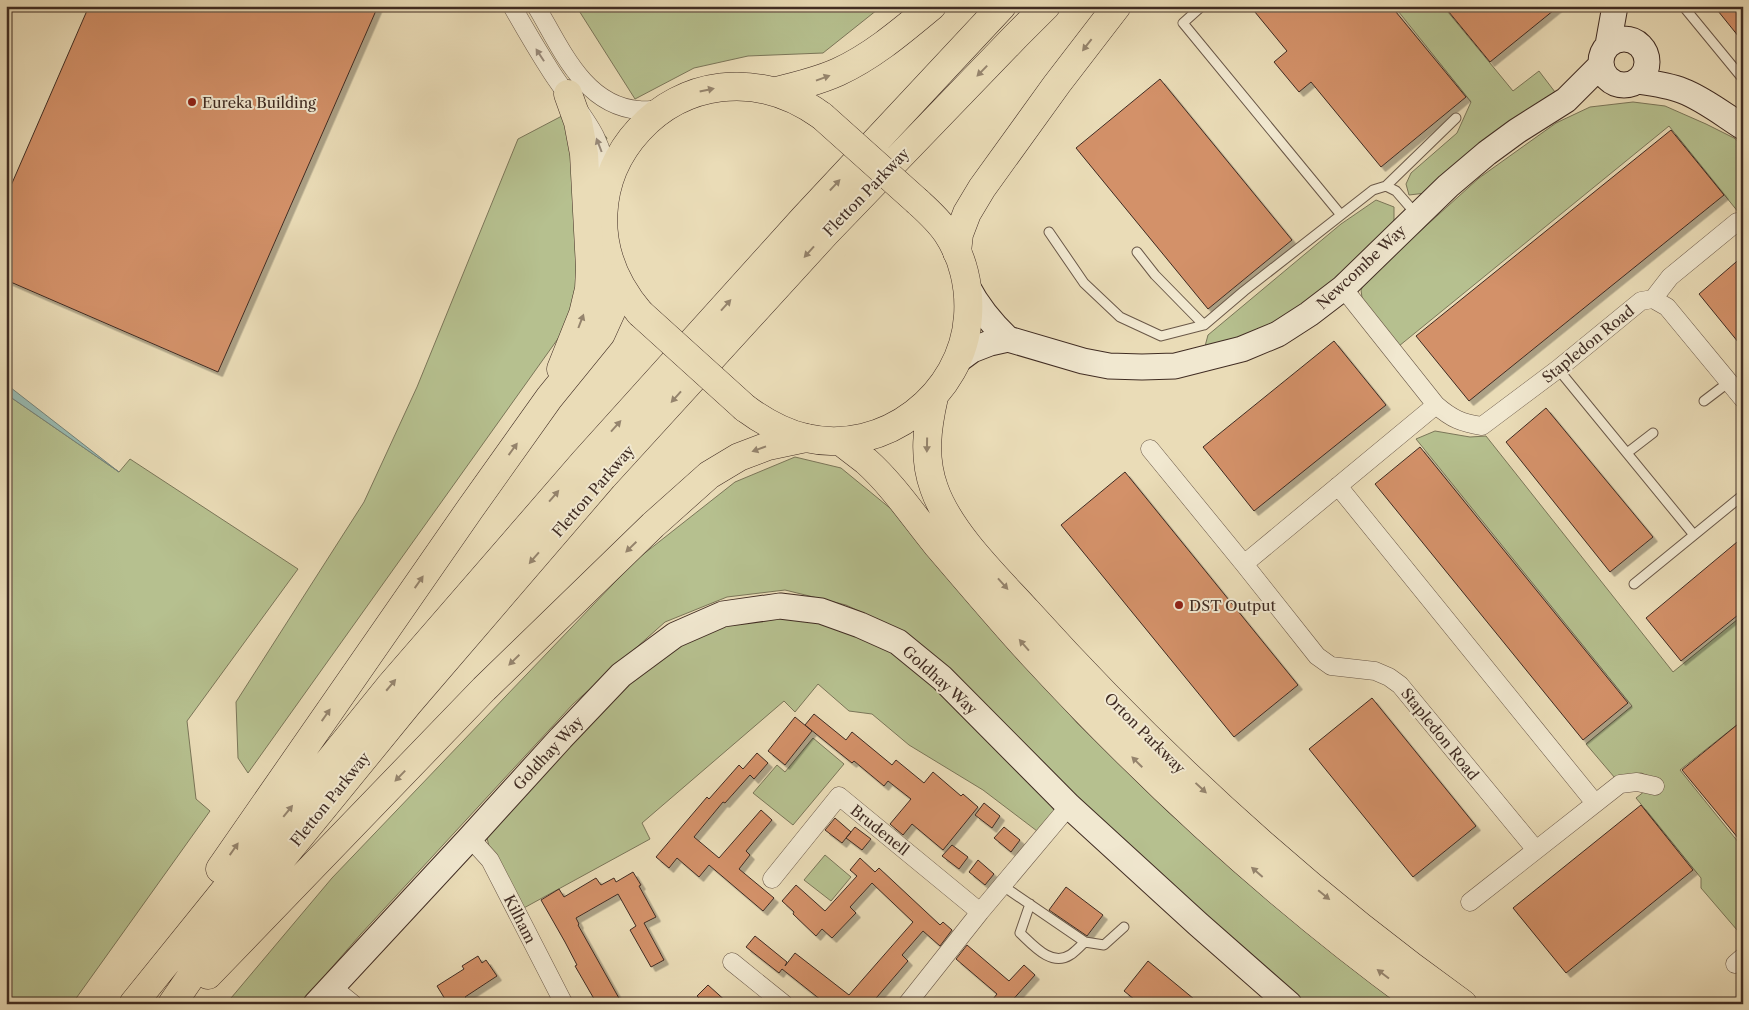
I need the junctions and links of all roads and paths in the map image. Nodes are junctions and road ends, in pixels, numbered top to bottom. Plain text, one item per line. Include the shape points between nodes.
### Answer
1 (8, 6) edge
2 (512, 6) edge
3 (536, 6) edge
4 (932, 6) edge
5 (1002, 6) edge
6 (1046, 6) edge
7 (1117, 6) edge
8 (1202, 6) edge
9 (1616, 6) edge
10 (1683, 6) edge
11 (6, 10) edge
12 (1641, 49) junction
13 (1605, 55) junction
14 (1743, 79) edge
15 (1626, 83) junction
16 (574, 86) junction
17 (1683, 91) junction
18 (776, 92) junction
19 (1566, 100) junction
20 (662, 109) junction
21 (1456, 118) dead end
22 (1743, 127) edge
23 (1386, 186) junction
24 (606, 192) junction
25 (1341, 215) junction
26 (1417, 215) junction
27 (1737, 222) dead end
28 (1049, 232) dead end
29 (957, 252) junction
30 (1137, 252) dead end
31 (616, 278) junction
32 (967, 286) junction
33 (1343, 288) junction
34 (1653, 299) junction
35 (1204, 325) junction
36 (1008, 339) junction
37 (957, 361) junction
38 (1558, 369) junction
39 (1728, 382) junction
40 (934, 397) junction
41 (550, 398) junction
42 (1743, 399) edge
43 (1704, 401) dead end
44 (1436, 405) junction
45 (1653, 433) dead end
46 (806, 438) junction
47 (840, 441) junction
48 (1150, 449) dead end
49 (1627, 453) junction
50 (1338, 486) junction
51 (1743, 495) edge
52 (1694, 535) junction
53 (1244, 564) junction
54 (1634, 584) dead end
55 (1654, 786) dead end
56 (1595, 804) junction
57 (1069, 806) junction
58 (470, 838) junction
59 (1536, 850) junction
60 (772, 879) dead end
61 (1003, 886) junction
62 (1470, 902) dead end
63 (1030, 904) junction
64 (980, 912) junction
65 (1124, 927) dead end
66 (1084, 942) junction
67 (732, 962) dead end
68 (324, 995) edge
69 (126, 1004) edge
70 (133, 1004) edge
71 (172, 1004) edge
72 (180, 1004) edge
73 (353, 1004) edge
74 (564, 1004) edge
75 (784, 1004) edge
76 (907, 1004) edge
77 (1289, 1004) edge
78 (1422, 1004) edge
79 (1463, 1004) edge

1 - 11 lane
16 -> 2 street via 539,52
3 - 16 street
18 -> 4 main road via 822,78 861,60
70 -> 5 main road, Fletton Parkway via 389,686 584,462 804,218
6 -> 71 main road, Fletton Parkway via 825,234 603,477 408,704 221,933
7 -> 29 main road via 982,188 959,234
8 - 25 lane via 1183,23
9 - 12 street
9 - 13 street
10 - 14 lane
12 - 13 street via 1621,39
12 - 15 street via 1646,71
12 - 17 street, Newcombe Way
13 - 15 street via 1606,76
13 - 19 street, Newcombe Way
15 - 17 street, Newcombe Way via 1659,84
15 - 19 street, Newcombe Way
16 - 20 street via 620,106 640,110
24 -> 16 street via 606,166
41 -> 16 main road via 583,314 589,289 584,154
17 - 22 street, Newcombe Way
20 -> 18 main road via 699,92 724,86 750,86
18 - 29 main road, bridge via 822,116 934,217
19 - 26 street, Newcombe Way via 1488,153
20 - 24 main road via 635,134 622,152
21 - 23 lane
23 - 25 lane via 1372,190
23 - 26 lane via 1396,191
24 - 31 main road via 604,236
25 - 35 lane
26 - 33 street, Newcombe Way
27 - 34 street via 1670,277
28 - 35 lane via 1084,283 1120,317 1161,336
29 - 32 main road
30 - 35 lane
31 - 41 main road via 611,312 601,334
31 - 46 main road, bridge via 640,313 745,408 774,427
32 - 36 street, Newcombe Way via 978,306
32 - 37 main road via 968,324
33 - 36 street, Newcombe Way via 1278,334 1242,349 1174,366 1109,366
33 - 44 street, Stapledon Road
34 - 38 street, Stapledon Road via 1641,301
34 - 39 street, Stapledon Road via 1667,307
36 - 37 street via 972,350
37 - 40 main road
38 - 44 street, Stapledon Road via 1482,426 1466,424 1448,416
38 - 49 lane
39 - 42 street, Stapledon Road
39 - 43 lane
40 - 47 main road via 901,424 882,433
40 -> 79 main road, Orton Parkway via 927,426 927,454 933,487 943,509 982,561 1116,705 1224,809 1309,884
69 -> 41 main road
44 - 50 street
45 - 49 lane
46 - 47 main road
46 -> 72 main road via 768,446 740,457 710,475 653,525 484,690
78 -> 47 main road, Orton Parkway via 1342,944 1158,783 1030,652 886,482
48 - 53 street, Stapledon Road
49 - 52 lane
50 - 53 street
50 - 56 street
51 - 52 lane
52 - 54 lane
53 - 59 street, Stapledon Road via 1316,656 1331,666 1375,672 1400,684
55 - 56 street via 1637,782 1620,784
56 - 59 street
57 - 58 street, Goldhay Way via 942,678 898,642 822,611 780,606 723,614 675,634 621,675
57 - 61 street
57 - 77 street, Goldhay Way
58 - 68 street, Goldhay Way
58 - 74 street, Kilham via 490,860
59 - 62 street
60 - 64 street, Brudenell via 839,796
61 - 63 lane
61 - 64 street
63 - 66 lane
63 - 66 lane via 1020,933 1041,954 1061,959 1071,955
64 - 76 street
65 - 66 lane via 1104,945
67 - 75 street
68 - 73 street

